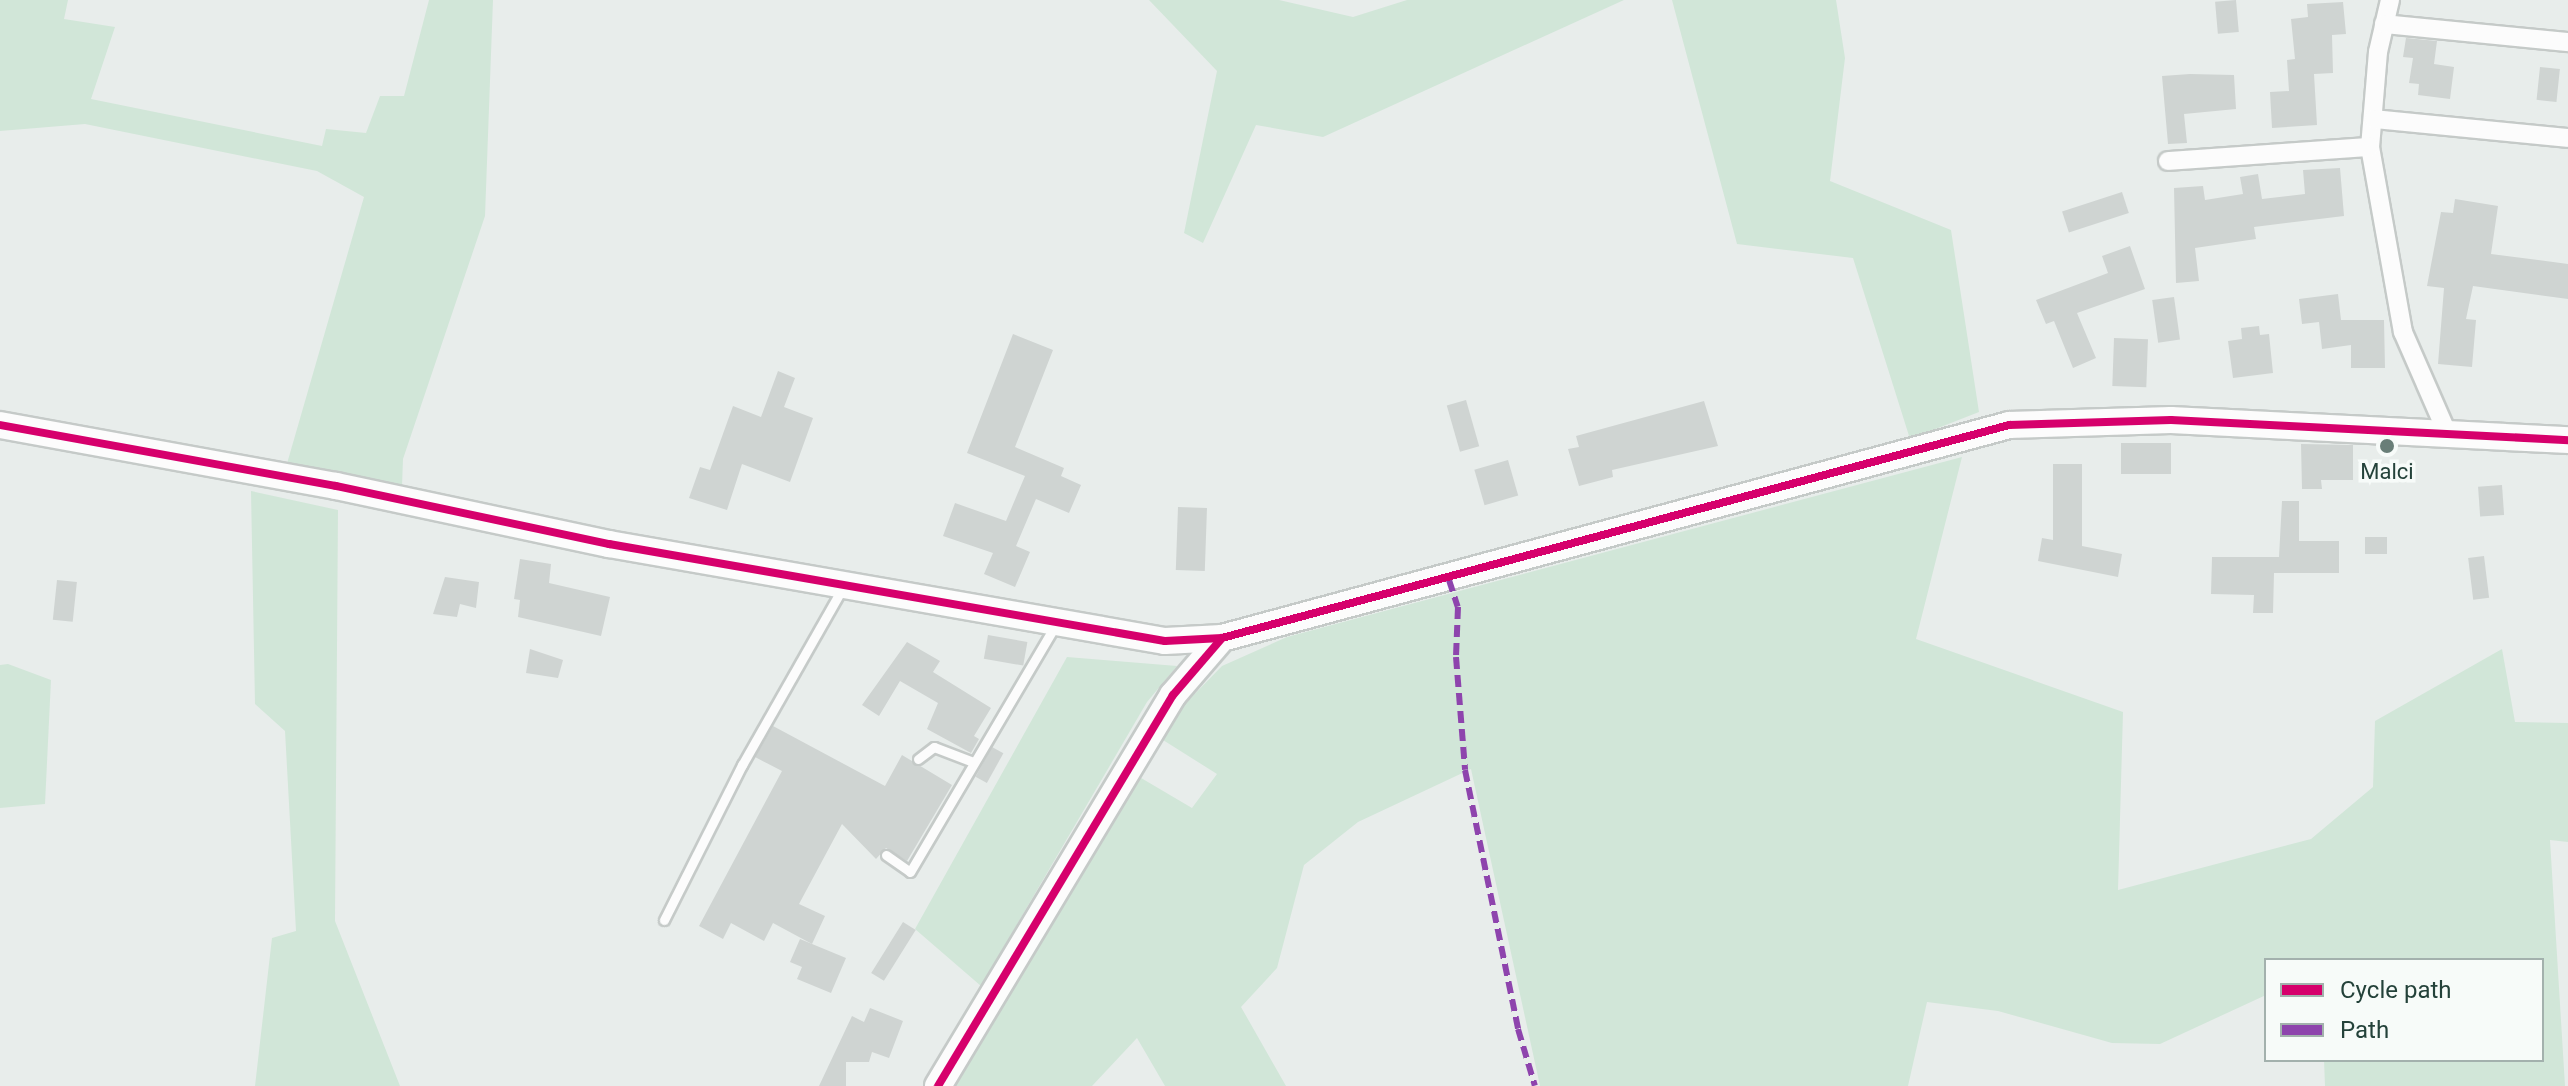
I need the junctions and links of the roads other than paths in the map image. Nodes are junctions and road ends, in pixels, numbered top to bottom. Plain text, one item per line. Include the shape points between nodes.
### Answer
1 (2390, 0) edge
2 (2384, 24) junction
3 (2568, 42) edge
4 (2374, 119) junction
5 (2568, 138) edge
6 (2370, 147) junction
7 (2168, 161) dead end
8 (0, 425) edge
9 (2448, 435) junction
10 (2568, 440) edge
11 (844, 586) junction
12 (1056, 624) junction
13 (1222, 638) junction
14 (918, 759) dead end
15 (973, 762) junction
16 (886, 855) dead end
17 (664, 920) dead end
18 (938, 1086) edge

1 - 2 street
2 - 3 street
2 - 4 street
4 - 5 street
4 - 6 street
6 - 7 street
6 - 9 street via 2403,332
8 - 11 main road
9 - 10 main road
9 - 13 main road via 2119,419 2009,425
11 - 12 main road
11 - 17 lane via 742,765
12 - 13 main road via 1165,641
12 - 15 lane
13 - 18 main road via 1173,695
14 - 15 lane via 934,747
15 - 16 lane via 910,872

